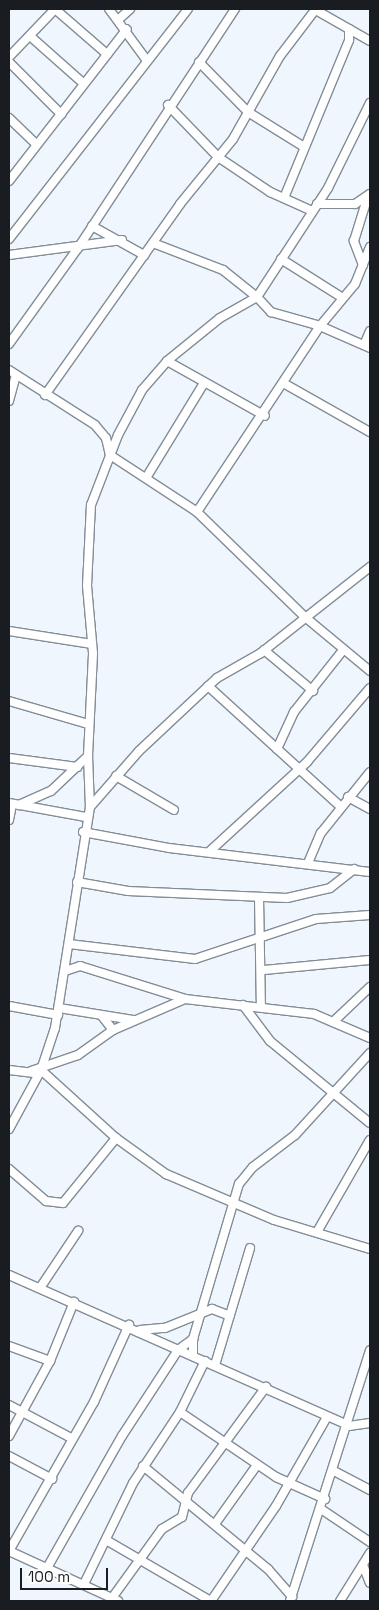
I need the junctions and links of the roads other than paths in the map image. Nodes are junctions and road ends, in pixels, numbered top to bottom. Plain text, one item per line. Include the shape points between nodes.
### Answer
1 (55, 9) edge
2 (108, 9) edge
3 (130, 9) edge
4 (188, 9) edge
5 (235, 9) edge
6 (315, 9) edge
7 (119, 20) junction
8 (127, 29) junction
9 (349, 29) junction
10 (30, 36) junction
11 (367, 38) edge
12 (349, 40) junction
13 (107, 54) junction
14 (9, 57) edge
15 (146, 58) junction
16 (9, 62) edge
17 (199, 62) junction
18 (84, 84) junction
19 (370, 103) edge
20 (168, 105) junction
21 (248, 112) junction
22 (60, 114) junction
23 (9, 118) edge
24 (36, 144) junction
25 (304, 147) junction
26 (218, 158) junction
27 (9, 181) edge
28 (369, 196) edge
29 (284, 198) junction
30 (314, 208) junction
31 (92, 226) junction
32 (9, 239) edge
33 (122, 240) junction
34 (151, 245) junction
35 (134, 246) junction
36 (370, 246) edge
37 (78, 248) junction
38 (9, 255) edge
39 (144, 255) junction
40 (281, 259) junction
41 (363, 265) junction
42 (257, 297) junction
43 (341, 297) junction
44 (320, 326) junction
45 (370, 331) edge
46 (9, 344) edge
47 (367, 347) edge
48 (167, 361) junction
49 (9, 370) edge
50 (16, 376) junction
51 (204, 383) junction
52 (285, 384) junction
53 (10, 392) edge
54 (45, 395) junction
55 (9, 401) edge
56 (265, 416) junction
57 (370, 432) edge
58 (110, 455) junction
59 (146, 478) junction
60 (197, 512) junction
61 (370, 567) edge
62 (305, 617) junction
63 (9, 631) edge
64 (92, 644) junction
65 (344, 648) junction
66 (264, 650) junction
67 (370, 671) edge
68 (208, 686) junction
69 (370, 688) edge
70 (313, 691) junction
71 (9, 701) edge
72 (88, 724) junction
73 (277, 748) junction
74 (88, 756) junction
75 (9, 758) edge
76 (77, 766) junction
77 (301, 769) junction
78 (370, 772) edge
79 (116, 776) junction
80 (348, 797) junction
81 (13, 804) edge
82 (340, 806) junction
83 (90, 807) junction
84 (370, 809) edge
85 (174, 810) dead end
86 (86, 817) junction
87 (9, 820) edge
88 (83, 832) junction
89 (210, 851) junction
90 (308, 863) junction
91 (354, 869) junction
92 (370, 872) edge
93 (77, 882) junction
94 (259, 897) junction
95 (370, 915) edge
96 (261, 935) junction
97 (69, 944) junction
98 (370, 960) edge
99 (66, 962) junction
100 (80, 966) junction
101 (264, 970) junction
102 (65, 972) junction
103 (370, 987) edge
104 (185, 999) junction
105 (243, 1005) junction
106 (9, 1006) edge
107 (261, 1007) junction
108 (58, 1012) junction
109 (102, 1016) junction
110 (133, 1020) junction
111 (333, 1022) junction
112 (113, 1030) junction
113 (370, 1038) edge
114 (370, 1053) edge
115 (9, 1070) edge
116 (38, 1071) junction
117 (334, 1092) junction
118 (370, 1123) edge
119 (9, 1129) edge
120 (116, 1138) junction
121 (370, 1140) edge
122 (9, 1169) edge
123 (231, 1200) junction
124 (78, 1231) dead end
125 (316, 1232) junction
126 (250, 1248) dead end
127 (370, 1249) edge
128 (9, 1275) edge
129 (40, 1288) junction
130 (74, 1302) junction
131 (202, 1313) junction
132 (230, 1316) junction
133 (129, 1324) junction
134 (138, 1330) junction
135 (193, 1339) junction
136 (9, 1346) edge
137 (178, 1350) junction
138 (370, 1350) edge
139 (193, 1356) junction
140 (50, 1361) junction
141 (206, 1361) junction
142 (215, 1365) junction
143 (266, 1387) junction
144 (9, 1405) edge
145 (22, 1411) junction
146 (180, 1412) junction
147 (327, 1416) junction
148 (370, 1422) edge
149 (349, 1426) junction
150 (9, 1436) edge
151 (73, 1439) junction
152 (225, 1444) junction
153 (9, 1456) edge
154 (257, 1465) junction
155 (144, 1466) junction
156 (334, 1471) junction
157 (52, 1478) junction
158 (288, 1484) junction
159 (370, 1490) edge
160 (187, 1499) junction
161 (324, 1499) junction
162 (321, 1509) junction
163 (215, 1524) junction
164 (106, 1540) junction
165 (370, 1542) edge
166 (9, 1551) edge
167 (246, 1551) junction
168 (370, 1554) edge
169 (138, 1560) junction
170 (363, 1565) junction
171 (47, 1568) junction
172 (355, 1578) junction
173 (370, 1583) edge
174 (84, 1584) junction
175 (291, 1599) edge
176 (115, 1600) edge
177 (211, 1601) edge
178 (340, 1601) edge

1 - 10 street
1 - 13 street
2 - 7 street
3 - 7 street
4 - 15 street
5 - 17 street
6 - 9 street
6 - 21 street via 280,56
7 - 8 street
8 - 13 street
8 - 15 street
9 - 11 street
9 - 12 street
10 - 14 street
10 - 18 street
11 - 12 street
12 - 25 street
13 - 18 street
15 - 32 street
16 - 22 street
17 - 20 street
17 - 21 street
18 - 22 street
19 - 30 street
20 - 26 street
20 - 31 street
21 - 25 street
21 - 26 street
22 - 24 street
23 - 24 street
24 - 27 street
25 - 29 street
26 - 29 street
26 - 34 street
28 - 30 street via 355,204
28 - 41 street via 354,242
29 - 30 street
30 - 40 street
31 - 33 street
31 - 37 street
33 - 35 street
33 - 37 street
34 - 35 street
34 - 39 street
34 - 42 street via 223,270
35 - 39 street
36 - 41 street
37 - 38 street
37 - 46 street
39 - 54 street
40 - 42 street
40 - 43 street
41 - 43 street via 355,284
42 - 44 street via 271,312
42 - 48 street via 220,318
43 - 44 street
44 - 47 street
44 - 52 street
45 - 47 street
48 - 51 street
48 - 58 street via 142,390
49 - 50 street
50 - 53 street
50 - 54 street
51 - 56 street
51 - 59 street
52 - 56 street
52 - 57 street
53 - 55 street
54 - 58 street via 95,425 106,438
56 - 60 street
58 - 59 street
58 - 64 street via 91,505 87,586
59 - 60 street
60 - 62 street
61 - 62 street
62 - 65 street
62 - 66 street
63 - 64 street
64 - 72 street
65 - 67 street
65 - 70 street
66 - 68 street
66 - 70 street
68 - 73 street
68 - 79 street
69 - 77 street
70 - 73 street via 288,723
71 - 72 street
72 - 74 street
73 - 77 street
74 - 76 street
74 - 83 street
75 - 76 street
76 - 81 street via 51,791
77 - 82 street
77 - 89 street
78 - 80 street
79 - 83 street
79 - 85 street
80 - 82 street
80 - 84 street
81 - 86 street
81 - 87 street
82 - 90 street via 313,846
83 - 86 street
86 - 88 street
88 - 89 street
88 - 93 street
89 - 90 street
90 - 91 street
91 - 92 street
91 - 94 street via 330,888 311,895
93 - 94 street via 128,891
93 - 97 street
94 - 96 street
95 - 96 street via 316,919
96 - 97 street via 195,959
96 - 101 street
97 - 99 street
98 - 101 street
99 - 100 street
99 - 102 street
100 - 102 street
100 - 104 street
101 - 107 street
102 - 108 street
103 - 111 street
104 - 105 street
104 - 110 street
105 - 107 street
105 - 117 street via 270,1041
106 - 108 street
107 - 111 street via 314,1014
108 - 109 street
108 - 116 street
109 - 110 street
109 - 112 street
110 - 112 street
111 - 113 street
112 - 116 street via 78,1055
114 - 117 street
115 - 116 street
116 - 119 street
116 - 120 street
117 - 118 street
117 - 123 street via 295,1135 253,1167
120 - 122 street via 63,1203 46,1201
120 - 123 street via 166,1174
121 - 125 street
123 - 125 street
123 - 131 street
124 - 129 street
125 - 127 street
126 - 132 street
128 - 129 street
129 - 130 street
130 - 133 street
130 - 140 street
131 - 132 street via 216,1310
131 - 134 street via 165,1328
131 - 135 street
132 - 142 street
133 - 134 street
133 - 151 street
134 - 137 street
135 - 137 street
135 - 139 street
136 - 140 street
137 - 139 street
137 - 171 street via 69,1524
138 - 149 street
139 - 141 street
140 - 145 street
141 - 142 street
141 - 146 street
142 - 143 street
143 - 147 street
143 - 152 street
144 - 145 street
145 - 150 street
145 - 151 street
146 - 152 street
146 - 155 street
147 - 149 street
147 - 158 street
148 - 149 street
149 - 156 street
151 - 157 street
152 - 154 street
152 - 160 street
153 - 157 street
154 - 158 street
154 - 163 street
155 - 160 street
155 - 164 street
156 - 159 street
156 - 161 street
157 - 166 street
158 - 161 street
158 - 167 street
160 - 163 street
160 - 169 street via 182,1518 162,1529
161 - 162 street
162 - 165 street
162 - 175 street
163 - 167 street
164 - 169 street
164 - 174 street
166 - 171 street
167 - 175 street
167 - 177 street
168 - 170 street
169 - 176 street
169 - 177 street
170 - 172 street
170 - 173 street
171 - 174 street
172 - 173 street
172 - 178 street
174 - 176 street

